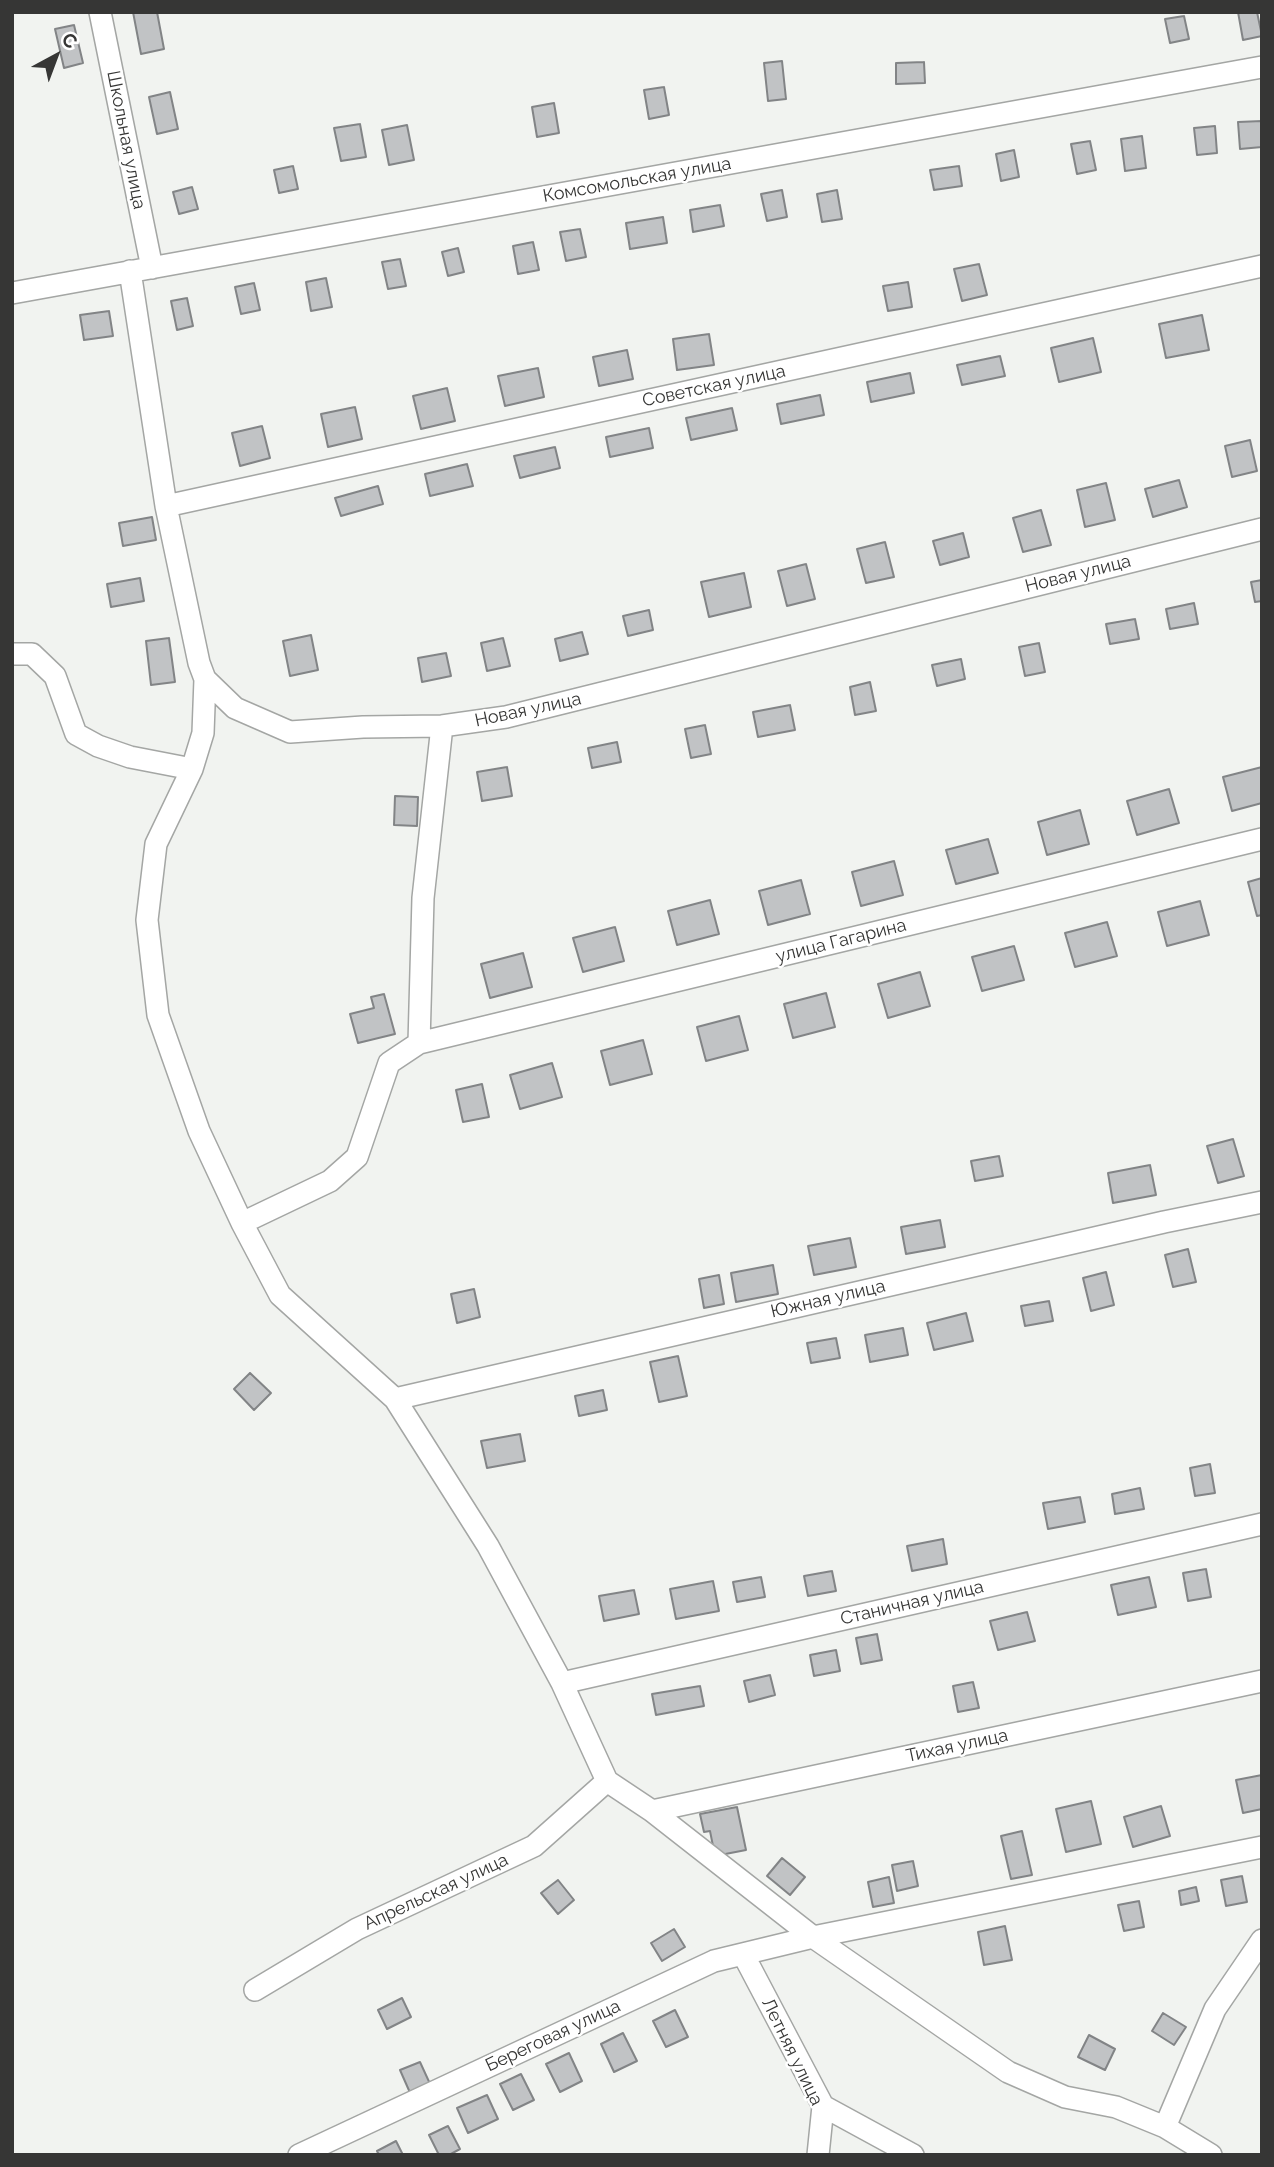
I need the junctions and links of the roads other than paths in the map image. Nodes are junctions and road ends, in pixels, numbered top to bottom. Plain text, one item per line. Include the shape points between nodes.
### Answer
1 (100, 12) edge
2 (1262, 67) edge
3 (1262, 266) edge
4 (141, 270) junction
5 (12, 293) edge
6 (166, 506) junction
7 (1262, 528) edge
8 (12, 654) edge
9 (205, 679) junction
10 (442, 726) junction
11 (192, 769) junction
12 (1262, 839) edge
13 (419, 1044) junction
14 (1262, 1202) edge
15 (242, 1223) junction
16 (394, 1399) junction
17 (1262, 1524) edge
18 (1262, 1681) edge
19 (562, 1683) junction
20 (607, 1781) junction
21 (652, 1811) junction
22 (1262, 1847) edge
23 (813, 1937) junction
24 (1262, 1940) edge
25 (743, 1954) junction
26 (255, 1990) dead end
27 (823, 2106) junction
28 (1165, 2127) junction
29 (299, 2155) edge
30 (818, 2155) edge
31 (913, 2155) edge
32 (1211, 2155) edge

1 - 4 street, Школьная улица
2 - 4 street, Комсомольская улица
3 - 6 street, Советская улица
4 - 5 street, Комсомольская улица
4 - 6 street
6 - 9 street
7 - 10 street, Новая улица via 506,717
8 - 11 street via 32,654 55,676 76,734 130,757
9 - 10 street, Новая улица via 235,708 290,732
9 - 11 street via 203,733
10 - 13 street via 423,898
11 - 15 street via 156,844 148,920 158,1015 199,1131
12 - 13 street, улица Гагарина
13 - 15 street, улица Гагарина via 389,1062 357,1157 330,1181
14 - 16 street, Южная улица
15 - 16 street via 280,1295
16 - 19 street via 488,1546
17 - 19 street, Станичная улица
18 - 21 street, Тихая улица
19 - 20 street
20 - 21 street
20 - 26 street, Апрельская улица via 534,1846 357,1928
21 - 23 street
22 - 23 street
23 - 25 street, Береговая улица
23 - 28 street via 1008,2072 1065,2097 1116,2106
24 - 28 street via 1215,2009
25 - 27 street, Летняя улица
25 - 29 street, Береговая улица via 714,1961
27 - 30 street, Летняя улица
27 - 31 street
28 - 32 street

